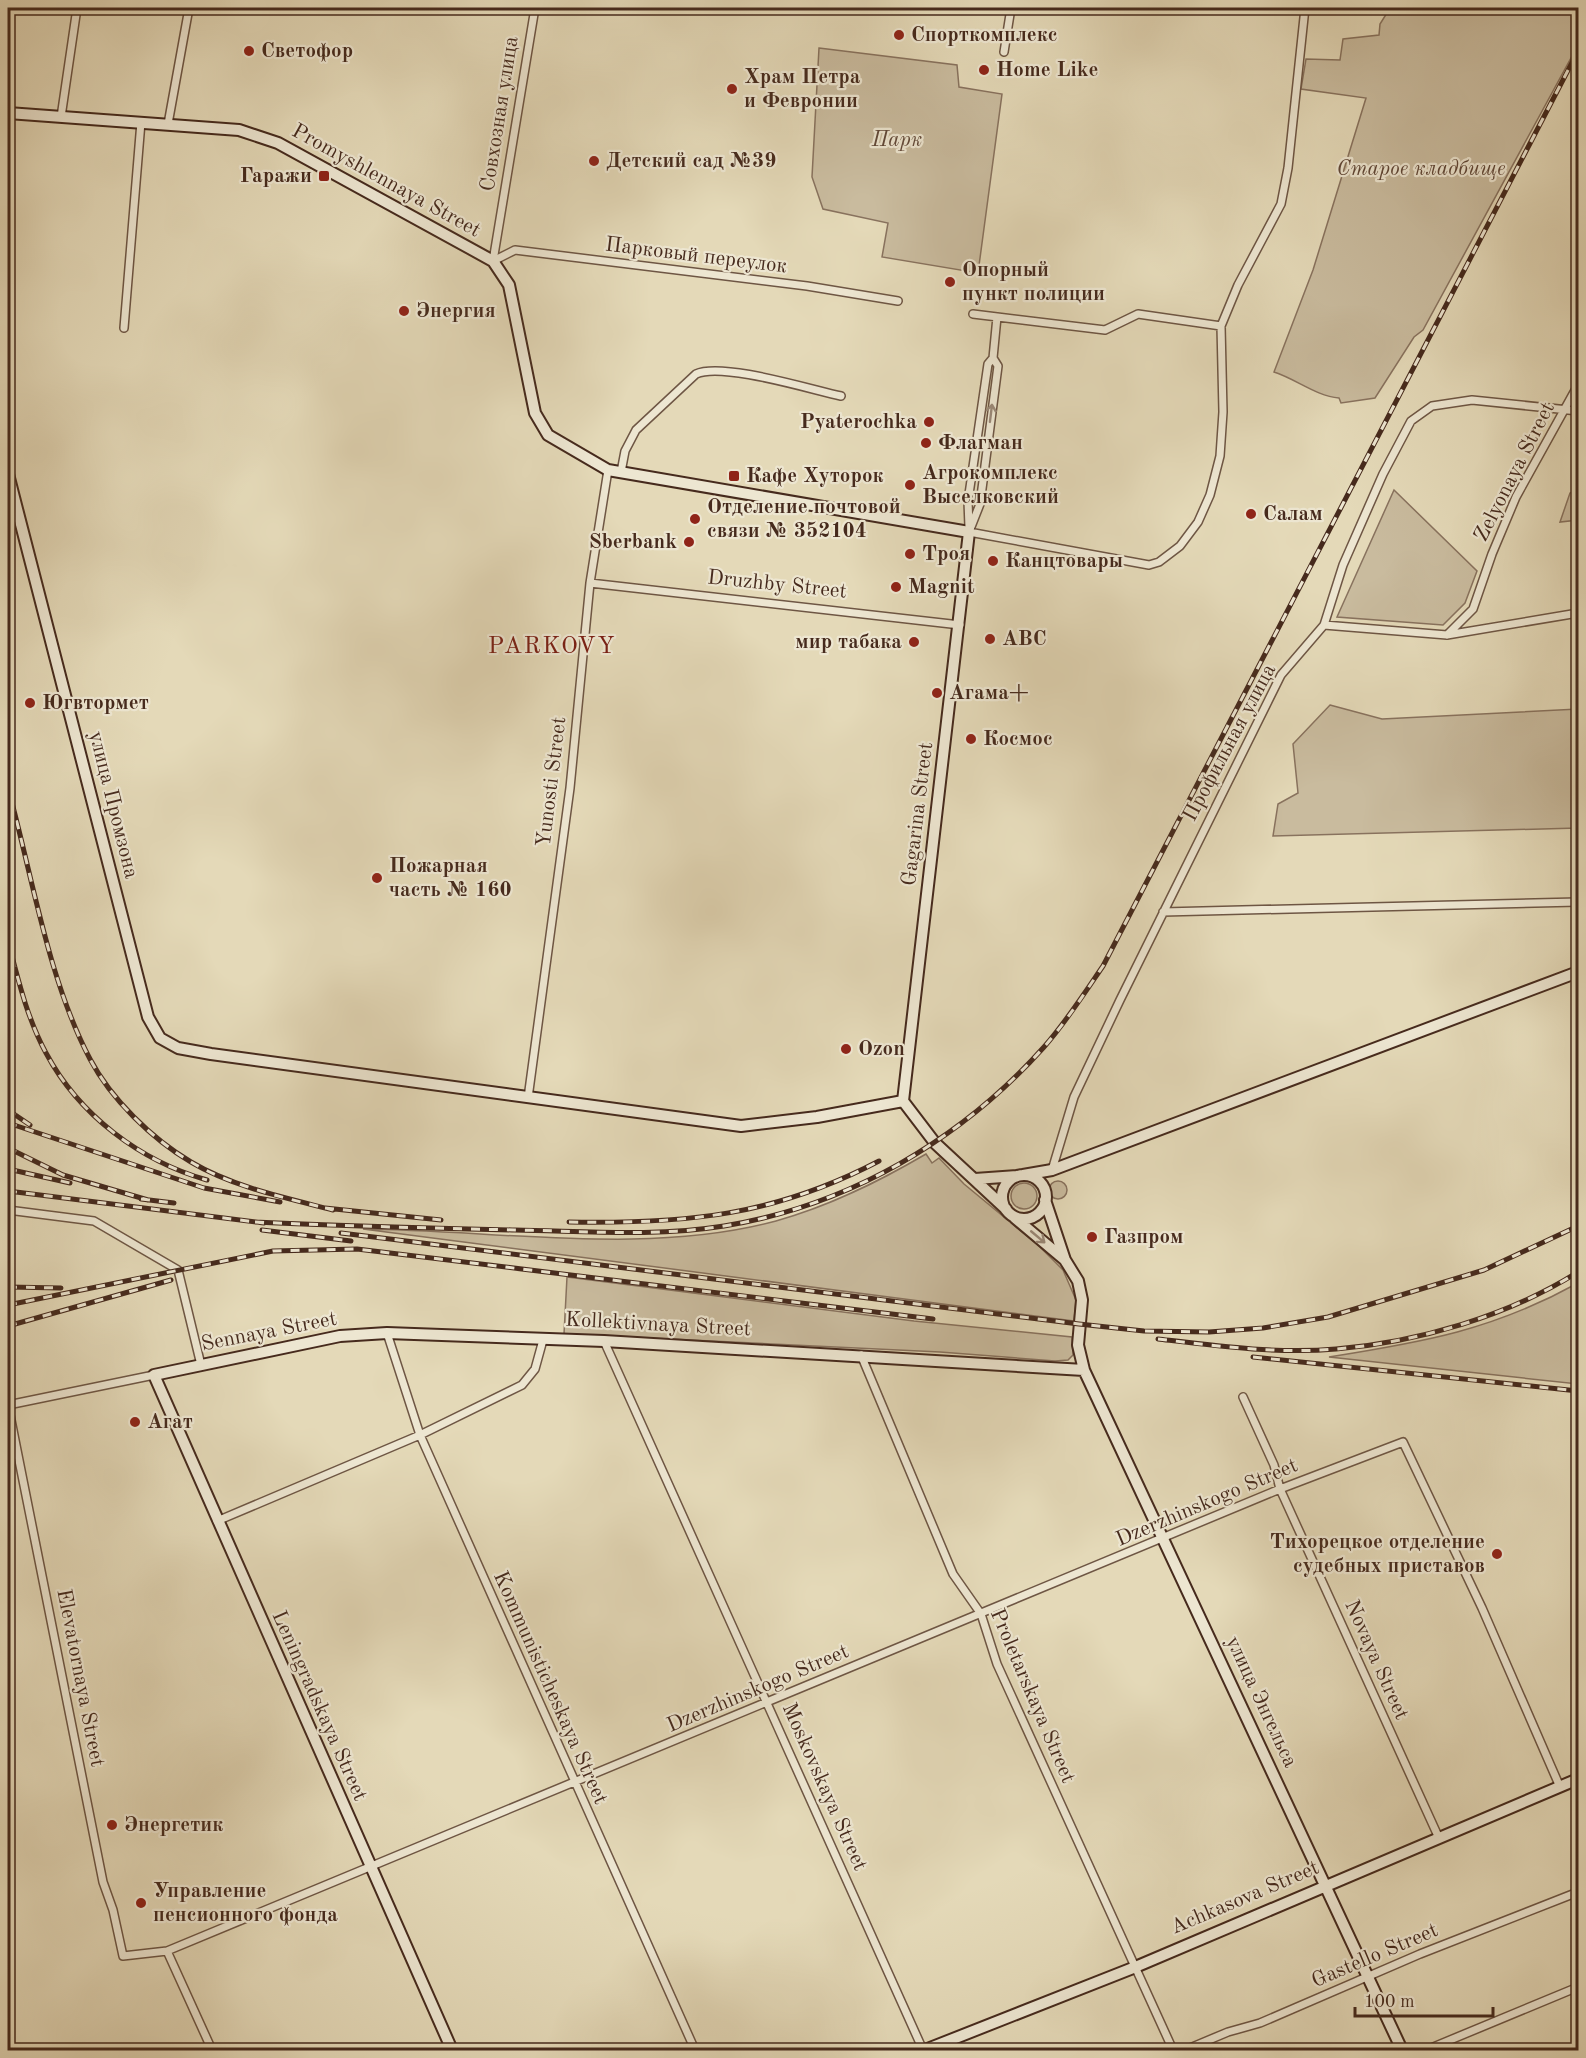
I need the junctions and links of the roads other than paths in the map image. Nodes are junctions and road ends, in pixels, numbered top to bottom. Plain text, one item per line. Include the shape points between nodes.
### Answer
1 (77, 8) edge
2 (189, 8) edge
3 (535, 8) edge
4 (1011, 8) edge
5 (1305, 8) edge
6 (1004, 52) dead end
7 (8, 113) edge
8 (61, 117) junction
9 (141, 122) junction
10 (168, 124) junction
11 (493, 261) junction
12 (898, 301) dead end
13 (973, 314) dead end
14 (998, 317) junction
15 (1221, 326) junction
16 (124, 328) dead end
17 (993, 358) junction
18 (1578, 385) edge
19 (841, 396) dead end
20 (1566, 410) junction
21 (1578, 411) edge
22 (608, 470) junction
23 (621, 472) junction
24 (8, 474) edge
25 (969, 532) junction
26 (590, 583) junction
27 (1578, 613) edge
28 (960, 625) junction
29 (1324, 625) junction
30 (1447, 635) junction
31 (1578, 902) edge
32 (1162, 912) junction
33 (1578, 972) edge
34 (528, 1098) junction
35 (903, 1101) junction
36 (1052, 1170) junction
37 (1021, 1175) junction
38 (975, 1179) junction
39 (1044, 1195) junction
40 (8, 1210) edge
41 (1008, 1212) junction
42 (1065, 1260) junction
43 (387, 1333) junction
44 (543, 1340) junction
45 (604, 1341) junction
46 (861, 1355) junction
47 (201, 1365) junction
48 (1084, 1370) junction
49 (154, 1375) junction
50 (1243, 1397) dead end
51 (8, 1405) edge
52 (420, 1435) junction
53 (1280, 1489) junction
54 (217, 1521) junction
55 (1164, 1539) junction
56 (981, 1614) junction
57 (768, 1703) junction
58 (1578, 1779) edge
59 (574, 1784) junction
60 (1560, 1787) junction
61 (1438, 1836) junction
62 (369, 1867) junction
63 (1323, 1885) junction
64 (1578, 1892) edge
65 (166, 1951) junction
66 (123, 1956) joint
67 (1133, 1968) junction
68 (1367, 1977) junction
69 (1578, 1987) edge
70 (212, 2050) edge
71 (452, 2050) edge
72 (695, 2050) edge
73 (924, 2050) edge
74 (1173, 2050) edge
75 (1185, 2050) edge
76 (1402, 2050) edge
77 (1426, 2050) edge

1 - 8 street
2 - 10 street
3 - 11 street, Совхозная улица
4 - 6 street
5 - 15 street via 1281,204
7 - 8 main road, Promyshlennaya Street
8 - 9 main road, Promyshlennaya Street
9 - 10 main road, Promyshlennaya Street
9 - 16 street
10 - 11 main road, Promyshlennaya Street via 239,130 278,143
11 - 12 street, Парковый переулок via 515,250
11 - 22 main road, Promyshlennaya Street via 509,285 535,413 548,435
13 - 14 street
14 - 15 street via 1105,330 1138,314
14 - 17 street, Gagarina Street
15 - 25 street via 1220,456 1210,495 1198,522 1180,546 1149,565
17 - 25 street, Gagarina Street via 988,364 968,501
25 -> 17 street, Gagarina Street via 980,504 998,366
18 - 20 street, Zelyonaya Street
19 - 23 street via 705,370 636,430 625,451
20 - 21 street
20 - 29 street, Профильная улица via 1472,400 1432,406 1411,421 1343,565
20 - 30 street, Zelyonaya Street via 1516,497 1473,609
22 - 23 main road
22 - 26 street, Yunosti Street
23 - 25 main road
24 - 34 main road, улица Промзона via 148,1017 160,1038 178,1048 211,1054
25 - 28 main road, Gagarina Street
26 - 28 street, Druzhby Street
26 - 34 street, Yunosti Street via 570,788
27 - 30 street
28 - 35 main road, Gagarina Street
29 - 30 street
29 - 32 street, Профильная улица via 1281,675
31 - 32 street
32 - 36 street, Профильная улица via 1074,1097
33 - 36 main road
34 - 35 main road via 741,1126 817,1118
35 - 38 main road via 935,1143
36 - 37 main road
36 - 39 main road
37 - 38 main road
37 - 39 main road via 1035,1178
37 - 41 main road via 1009,1181 1003,1190 1002,1200
38 - 41 main road
39 - 41 main road via 1040,1211 1031,1217 1020,1218
39 - 42 main road
40 - 47 street via 94,1221 178,1270
41 -> 42 main road
42 - 48 main road, улица Энгельса via 1078,1281 1082,1300 1078,1345
43 - 44 main road, Sennaya Street
43 - 47 main road, Sennaya Street via 340,1335
43 - 52 street, Kommunisticheskaya Street
44 - 45 main road, Kollektivnaya Street
44 - 52 street, Kollektivnaya Street via 535,1369 522,1385
45 - 46 main road, Kollektivnaya Street
45 - 57 street, Moskovskaya Street
46 - 48 main road, Kollektivnaya Street
46 - 56 street, Proletarskaya Street via 953,1574
47 - 49 main road, Sennaya Street
48 - 55 main road, улица Энгельса
49 - 51 street, Sennaya Street
49 - 54 main road, Leningradskaya Street
50 - 53 street, Novaya Street via 1274,1465
51 - 66 street, Elevatornaya Street via 103,1882
52 - 54 street, Kollektivnaya Street
52 - 59 street, Kommunisticheskaya Street
53 - 55 street, Dzerzhinskogo Street
53 - 60 street, Dzerzhinskogo Street via 1403,1442 1482,1608
53 - 61 street, Novaya Street
54 - 62 main road, Leningradskaya Street
55 - 56 street, Dzerzhinskogo Street
55 - 63 main road, улица Энгельса
56 - 57 street, Dzerzhinskogo Street
56 - 67 street, Proletarskaya Street via 997,1664
57 - 59 street, Dzerzhinskogo Street
57 - 73 street, Moskovskaya Street
58 - 60 main road, Achkasova Street
59 - 62 street, Dzerzhinskogo Street
59 - 72 street, Kommunisticheskaya Street
60 - 61 main road, Achkasova Street
61 - 63 main road, Achkasova Street
62 - 65 street, Dzerzhinskogo Street
62 - 71 main road, Leningradskaya Street
63 - 67 main road, Achkasova Street
63 - 68 main road, улица Энгельса
64 - 68 street, Gastello Street
65 - 66 street, Dzerzhinskogo Street
65 - 70 street
67 - 73 main road, Achkasova Street
67 - 74 street, Proletarskaya Street
68 - 75 street, Gastello Street
68 - 76 main road, улица Энгельса
69 - 77 street

